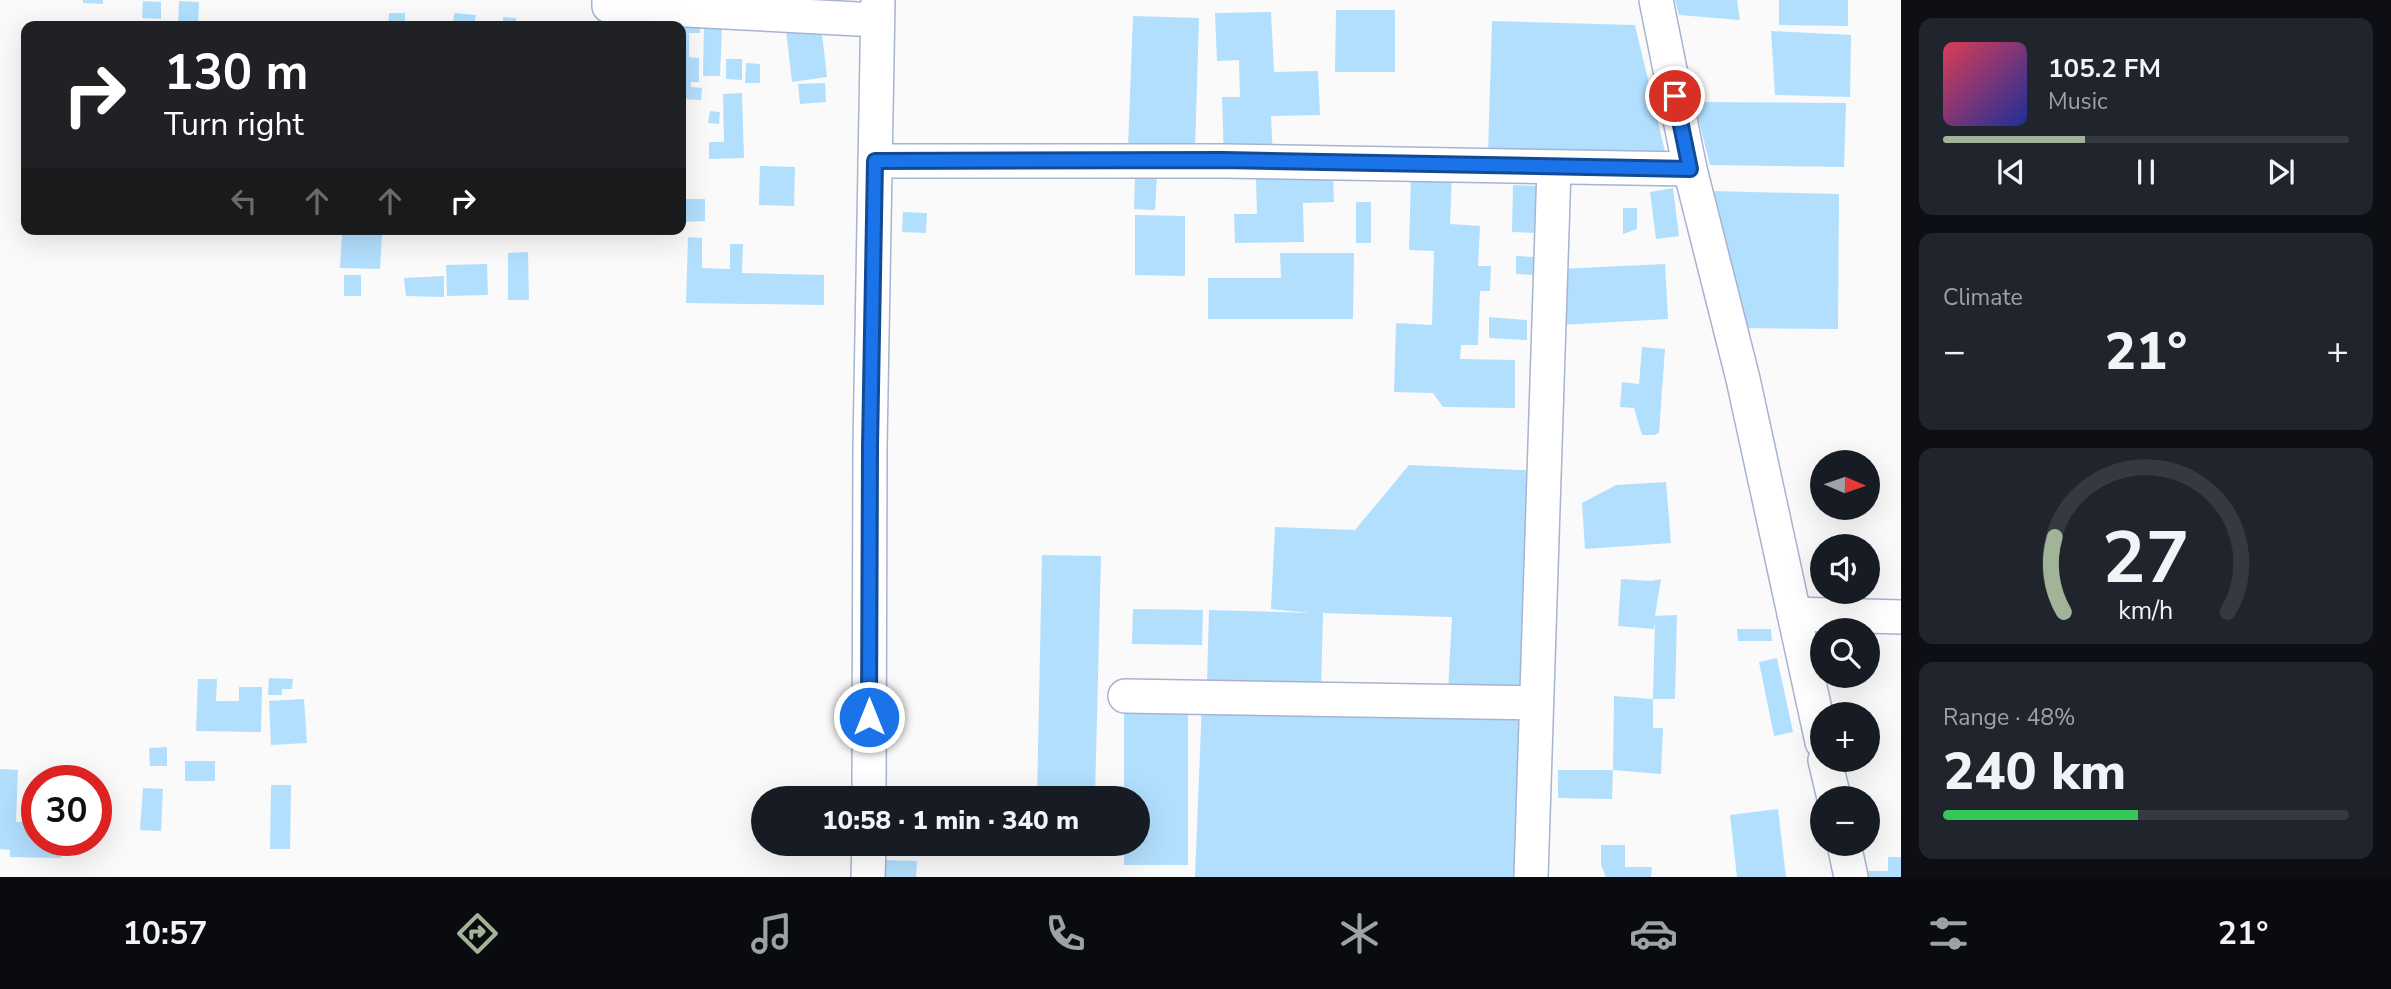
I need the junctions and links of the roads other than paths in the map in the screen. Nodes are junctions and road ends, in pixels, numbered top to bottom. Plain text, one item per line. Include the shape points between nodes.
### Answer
1 (609, 0) edge
2 (1656, 0) edge
3 (877, 10) edge
4 (875, 161) junction
5 (1554, 168) junction
6 (1690, 169) junction
7 (1794, 614) junction
8 (1901, 617) edge
9 (1125, 696) dead end
10 (1813, 702) edge
11 (1536, 703) junction
12 (869, 786) edge
13 (869, 856) edge
14 (1847, 856) edge
15 (868, 877) edge
16 (1531, 877) edge
17 (1851, 877) edge

1 - 3 street via 609,6
2 - 6 street
3 - 4 street
4 - 5 street via 1224,160
4 - 12 street
5 - 6 street
5 - 11 street
6 - 7 street via 1743,379
7 - 8 street
7 - 10 street
9 - 11 street
11 - 16 street
13 - 15 street
14 - 17 street

